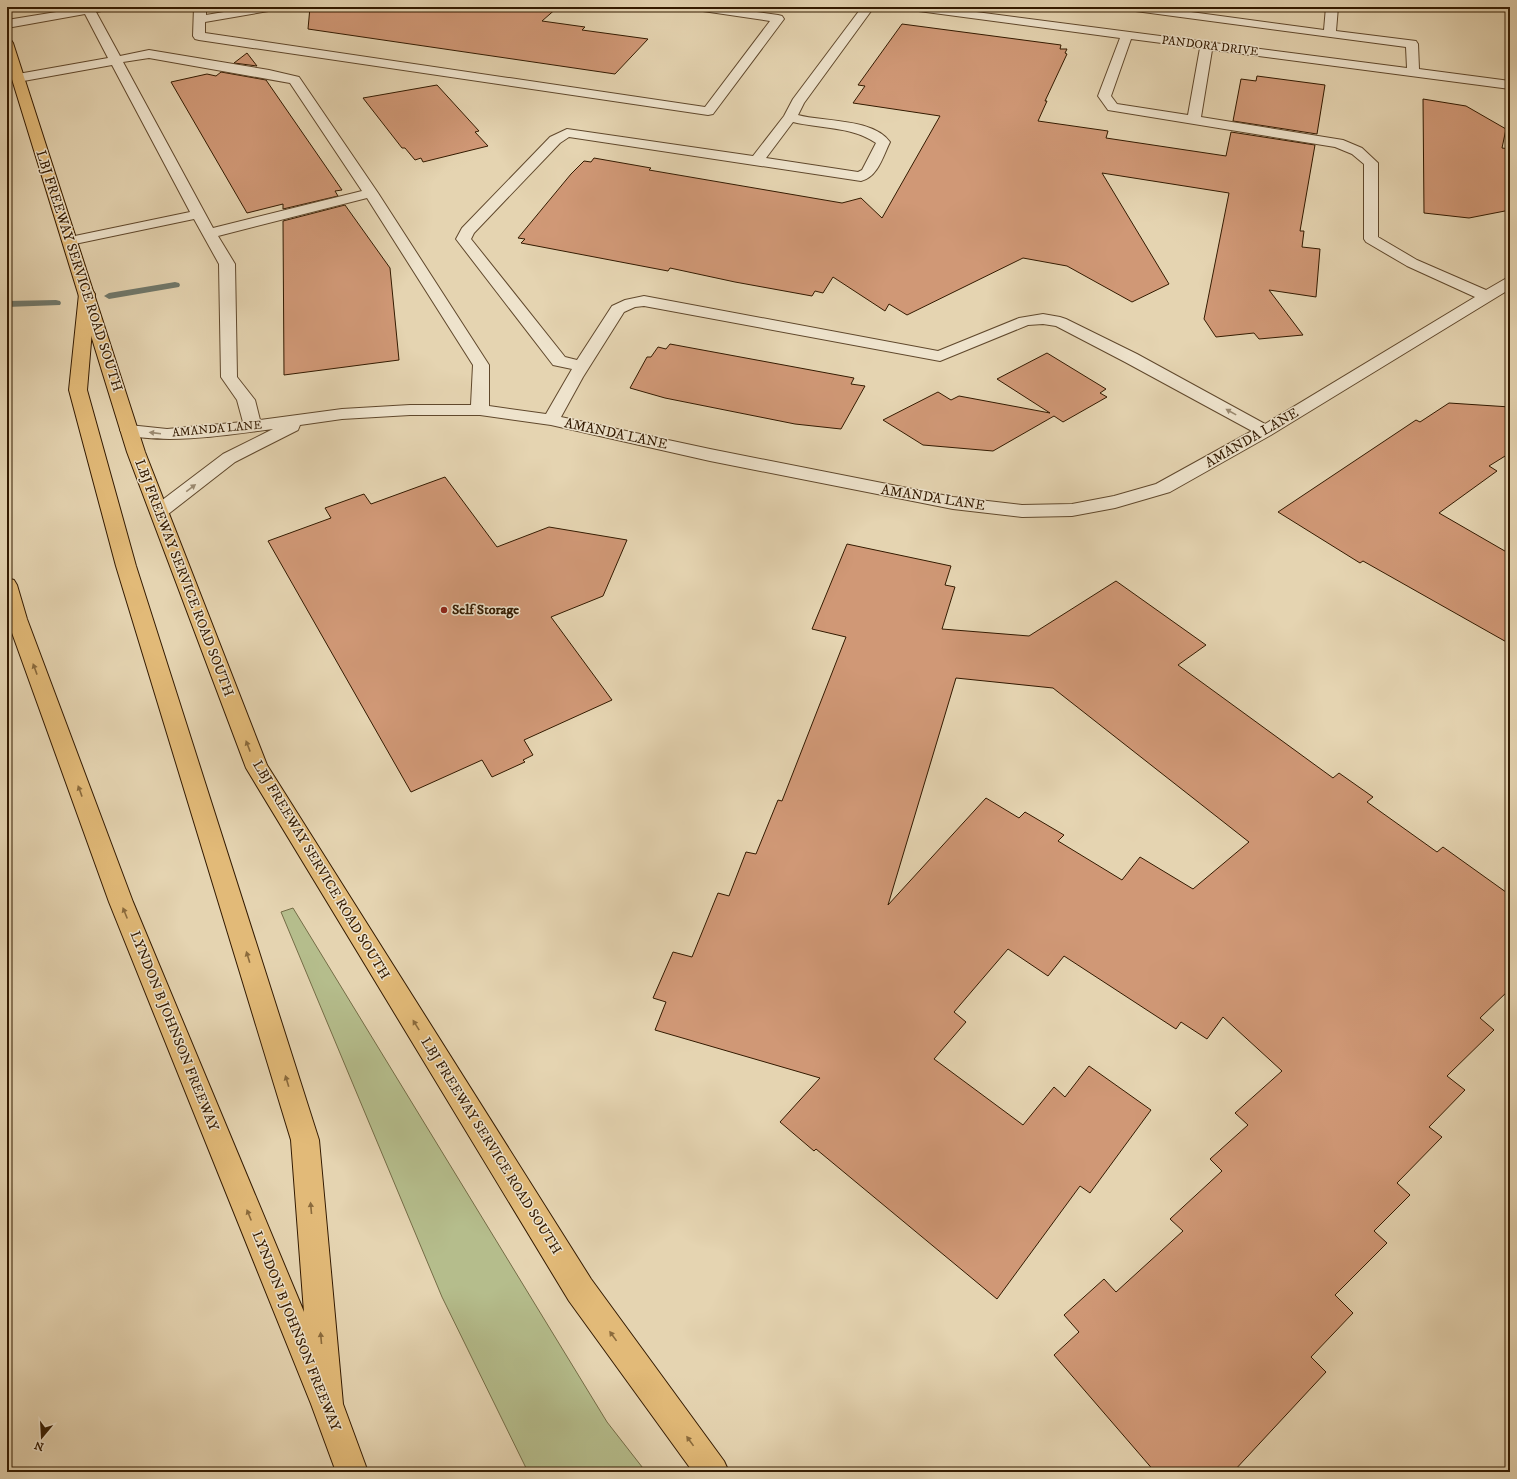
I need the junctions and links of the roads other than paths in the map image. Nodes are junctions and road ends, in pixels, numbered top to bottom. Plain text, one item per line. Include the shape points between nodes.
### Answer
1 (108, 7) edge
2 (200, 7) edge
3 (274, 7) edge
4 (696, 7) edge
5 (868, 7) edge
6 (911, 7) edge
7 (1128, 7) edge
8 (1332, 7) edge
9 (89, 10) junction
10 (979, 11) edge
11 (199, 20) junction
12 (7, 24) edge
13 (1330, 34) junction
14 (1127, 35) junction
15 (7, 43) edge
16 (1207, 46) junction
17 (115, 61) junction
18 (1413, 72) junction
19 (18, 78) junction
20 (1510, 85) edge
21 (790, 117) junction
22 (1194, 120) junction
23 (757, 161) junction
24 (371, 192) junction
25 (198, 214) junction
26 (209, 234) junction
27 (70, 241) junction
28 (1510, 282) edge
29 (87, 294) junction
30 (1487, 296) junction
31 (582, 366) junction
32 (480, 410) junction
33 (306, 420) junction
34 (551, 420) junction
35 (253, 426) junction
36 (129, 430) junction
37 (1265, 431) junction
38 (160, 511) junction
39 (7, 585) edge
40 (327, 1404) junction
41 (352, 1472) edge
42 (713, 1472) edge

1 - 9 street
2 - 11 street
3 - 11 street
4 - 11 street via 778,19 708,111 199,36
5 - 21 street via 798,102
6 - 10 street, PANDORA DRIVE
7 - 13 street
8 - 13 street
9 - 12 street
9 - 17 street
10 - 14 street, PANDORA DRIVE
13 - 18 street via 1412,44
14 - 16 street, PANDORA DRIVE
14 - 22 street via 1104,96 1113,107
15 - 19 main road, LBJ FREEWAY SERVICE ROAD SOUTH
16 - 18 street, PANDORA DRIVE
16 - 22 street
17 - 19 street
17 - 24 street via 149,54 295,80
17 - 25 street
18 - 20 street, PANDORA DRIVE
19 - 27 main road, LBJ FREEWAY SERVICE ROAD SOUTH
21 - 23 street
21 - 23 street via 849,127 877,137 883,142 868,172 861,177
22 - 30 street via 1338,143 1358,151 1371,163 1370,239 1412,263
23 - 31 street via 567,134 555,140 467,231 463,239 559,361
24 - 26 street
24 - 32 street via 481,365
25 - 26 street
25 - 27 street
26 - 35 street via 227,264 229,377 246,400
27 - 29 main road, LBJ FREEWAY SERVICE ROAD SOUTH
28 - 30 street, AMANDA LANE
29 - 36 main road, LBJ FREEWAY SERVICE ROAD SOUTH
40 -> 29 main road via 305,1140 126,566 78,390
30 - 37 street, AMANDA LANE
31 - 34 street
37 -> 31 street via 1060,322 1043,319 1025,321 940,356 644,301 631,302 618,309
32 - 33 street, AMANDA LANE via 410,410 342,414
32 - 34 street, AMANDA LANE
33 - 35 street, AMANDA LANE
38 -> 33 street, AMANDA LANE via 230,458
34 - 37 street, AMANDA LANE via 953,504 1022,511 1072,510 1115,502 1163,488
35 -> 36 street, AMANDA LANE via 167,434
36 - 38 main road, LBJ FREEWAY SERVICE ROAD SOUTH
42 -> 38 main road, LBJ FREEWAY SERVICE ROAD SOUTH via 580,1290 257,768
40 -> 39 main road, LYNDON B JOHNSON FREEWAY via 121,902 17,619
40 - 41 main road, LYNDON B JOHNSON FREEWAY

